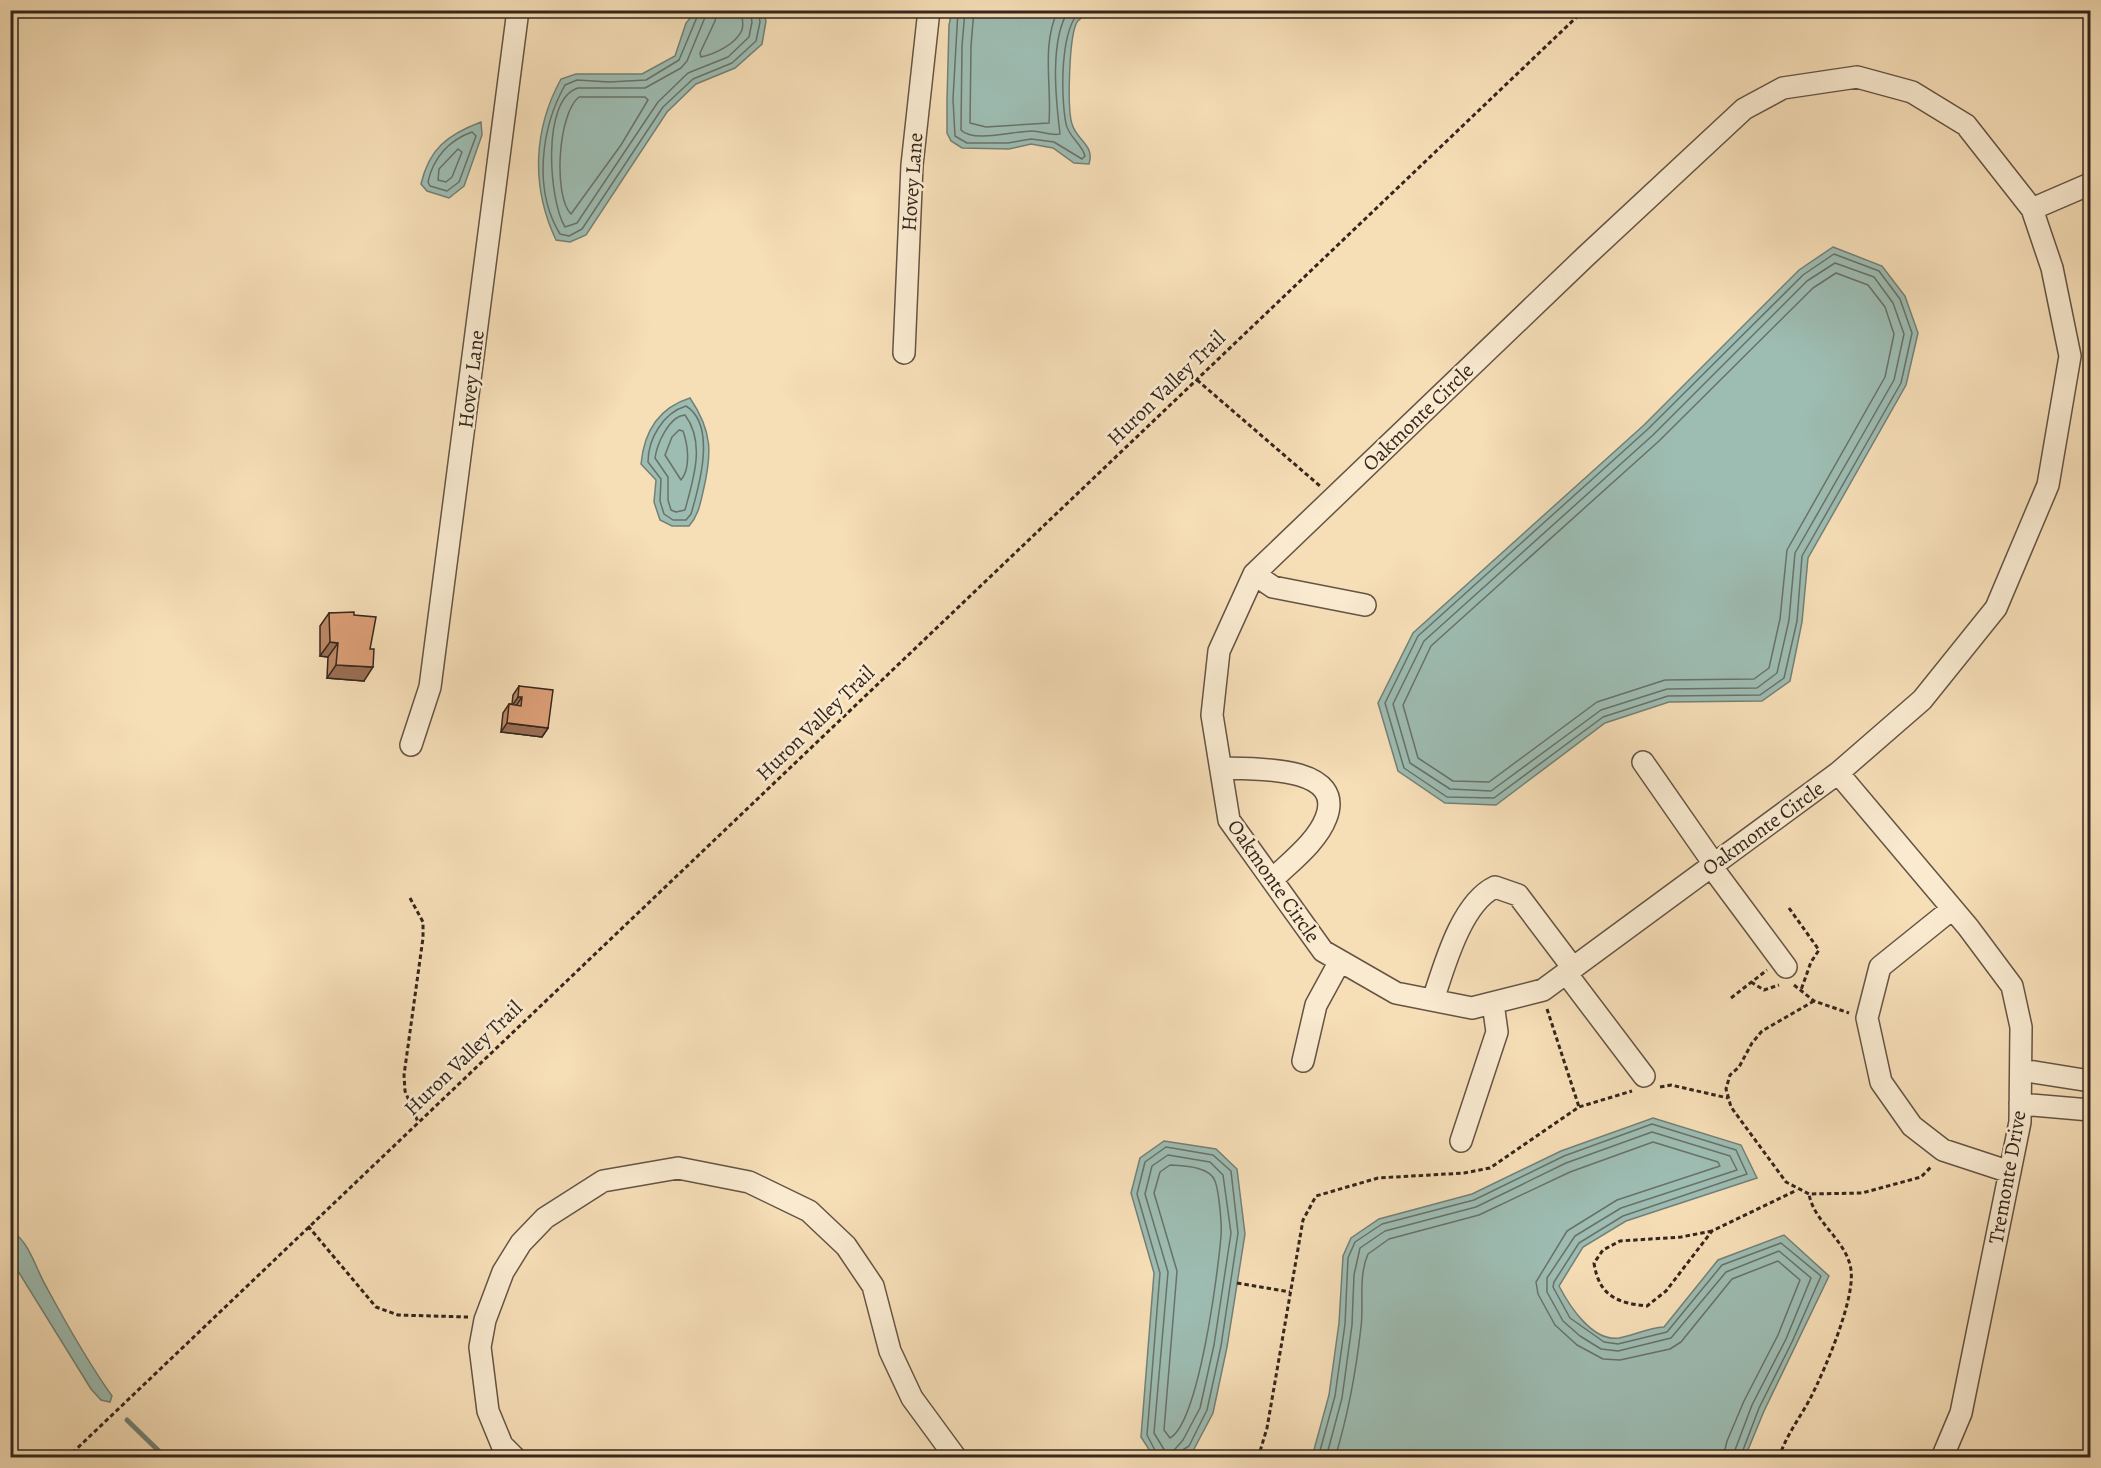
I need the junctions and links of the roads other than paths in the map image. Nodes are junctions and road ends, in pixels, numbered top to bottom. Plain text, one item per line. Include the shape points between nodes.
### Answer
1 (518, 10) edge
2 (929, 10) edge
3 (2091, 184) edge
4 (2032, 208) junction
5 (904, 353) dead end
6 (1254, 574) junction
7 (1365, 606) dead end
8 (411, 745) dead end
9 (1643, 762) dead end
10 (1221, 768) junction
11 (1838, 773) junction
12 (1713, 865) junction
13 (1272, 880) junction
14 (1952, 909) junction
15 (1340, 961) junction
16 (1569, 970) junction
17 (1785, 973) road end
18 (1433, 1000) junction
19 (1493, 1003) junction
20 (1303, 1061) dead end
21 (2021, 1071) junction
22 (2091, 1081) edge
23 (1646, 1084) road end
24 (2020, 1104) junction
25 (2091, 1110) edge
26 (1461, 1141) dead end
27 (2010, 1172) junction
28 (514, 1458) edge
29 (956, 1458) edge
30 (1942, 1458) edge

1 - 8 street, Hovey Lane via 430,687
2 - 5 street, Hovey Lane via 912,165
3 - 4 street
4 - 6 street, Oakmonte Circle via 1966,125 1912,92 1857,77 1783,88 1744,109
4 - 11 street, Oakmonte Circle via 2052,268 2070,356 2048,485 1996,608 1922,700
6 - 7 street via 1274,587
6 - 10 street, Oakmonte Circle via 1219,651 1212,715
9 - 12 street
10 - 13 street, Oakmonte Circle via 1229,820
10 - 13 street via 1278,770 1313,780 1324,791 1329,802 1326,819 1313,839
11 - 12 street, Oakmonte Circle
11 - 14 street, Tremonte Drive
12 - 16 street, Oakmonte Circle
12 - 17 street
13 - 15 street, Oakmonte Circle via 1323,951
14 - 21 street, Tremonte Drive via 2012,986 2021,1028
14 - 27 street via 1880,968 1868,1017 1881,1082 1912,1126 1943,1149
15 - 18 street, Oakmonte Circle via 1396,993
15 - 20 street via 1316,1005
16 - 18 street via 1518,895 1495,887 1478,900 1450,947
16 - 19 street, Oakmonte Circle via 1541,990
16 - 23 street
18 - 19 street, Oakmonte Circle via 1472,1008
19 - 26 street via 1497,1032
21 - 22 street
21 - 24 street, Tremonte Drive
24 - 25 street
24 - 27 street, Tremonte Drive
27 - 30 street, Tremonte Drive via 1961,1413
28 - 29 street via 502,1445 488,1412 480,1347 485,1320 503,1272 521,1243 545,1218 603,1181 678,1168 749,1182 809,1211 846,1245 873,1286 890,1352 912,1398

